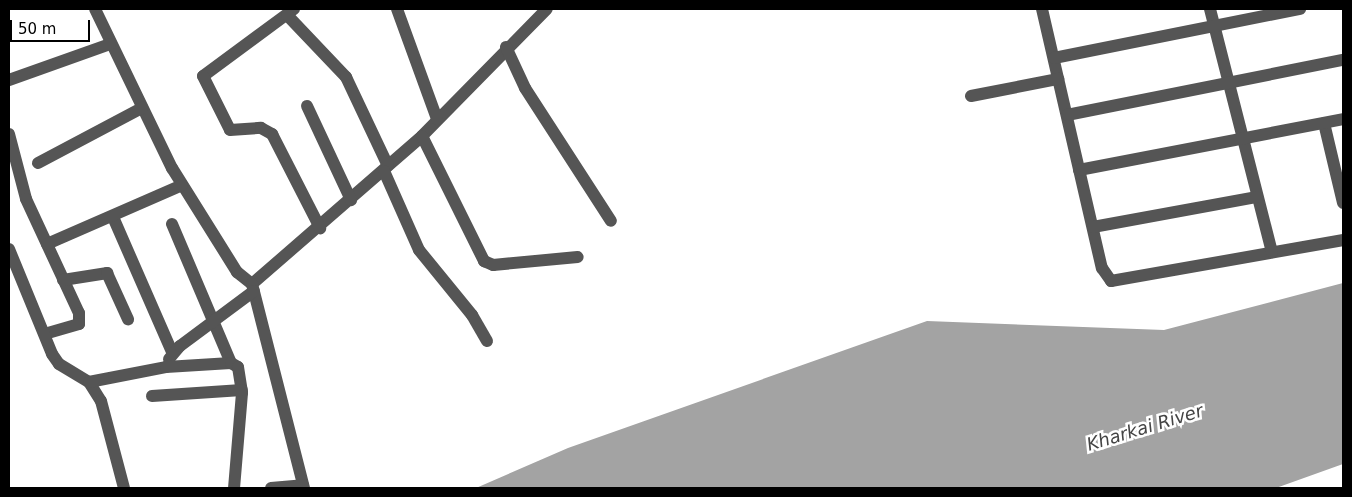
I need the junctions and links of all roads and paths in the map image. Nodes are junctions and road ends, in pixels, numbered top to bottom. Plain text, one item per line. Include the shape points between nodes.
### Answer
1 (95, 9) edge
2 (397, 9) edge
3 (1042, 9) edge
4 (1210, 9) edge
5 (1300, 9) edge
6 (544, 10) edge
7 (290, 12) edge
8 (1213, 26) junction
9 (110, 44) junction
10 (506, 47) junction
11 (1054, 58) junction
12 (1343, 60) edge
13 (1058, 79) junction
14 (9, 80) edge
15 (1227, 82) junction
16 (971, 96) dead end
17 (307, 106) dead end
18 (142, 108) junction
19 (1067, 115) junction
20 (1343, 119) edge
21 (437, 120) junction
22 (1324, 123) junction
23 (9, 134) edge
24 (422, 136) junction
25 (1242, 140) junction
26 (38, 163) dead end
27 (386, 168) junction
28 (1079, 170) junction
29 (182, 184) junction
30 (1341, 185) edge
31 (1257, 197) junction
32 (351, 200) junction
33 (1343, 203) edge
34 (113, 217) junction
35 (611, 221) dead end
36 (172, 224) dead end
37 (1092, 227) junction
38 (320, 228) junction
39 (1343, 240) edge
40 (46, 244) junction
41 (9, 250) edge
42 (1272, 252) junction
43 (578, 257) dead end
44 (63, 280) junction
45 (253, 288) junction
46 (128, 319) dead end
47 (212, 321) junction
48 (44, 334) junction
49 (487, 341) dead end
50 (172, 352) junction
51 (231, 363) junction
52 (166, 367) junction
53 (89, 382) junction
54 (242, 390) junction
55 (152, 396) dead end
56 (304, 487) edge
57 (124, 488) edge
58 (234, 488) edge
59 (271, 488) edge

1 - 9 street
2 - 21 street
3 - 11 street
4 - 8 street
5 - 8 street
6 - 10 street
7 - 27 street via 346,77
7 - 38 street via 203,76 230,130 261,128 272,134
8 - 11 street
8 - 15 street
9 - 14 street
9 - 18 street
10 - 21 street
10 - 35 street via 525,88
11 - 13 street
12 - 15 street
13 - 16 street
13 - 19 street
15 - 19 street
15 - 25 street
17 - 32 street
18 - 26 street
18 - 29 street
19 - 28 street
20 - 22 street
21 - 24 street
22 - 25 street
22 - 30 street
23 - 40 street via 26,199
24 - 27 street
24 - 43 street via 484,261 493,265
25 - 28 street
25 - 31 street
27 - 32 street
27 - 49 street via 419,250 472,315
28 - 37 street
29 - 34 street
29 - 45 street via 237,272
30 - 33 street
31 - 37 street
31 - 42 street
32 - 38 street
34 - 40 street
34 - 50 street
36 - 47 street
37 - 42 street via 1102,268 1111,281
38 - 45 street
39 - 42 street
40 - 44 street
41 - 48 street
44 - 46 street via 108,273
44 - 48 street via 80,321
45 - 47 street
45 - 56 street
47 - 50 street
47 - 51 street
48 - 53 street via 59,364
50 - 52 street
51 - 52 street
51 - 54 street via 238,367
52 - 53 street
53 - 57 street via 101,401
54 - 55 street
54 - 58 street
56 - 59 street

